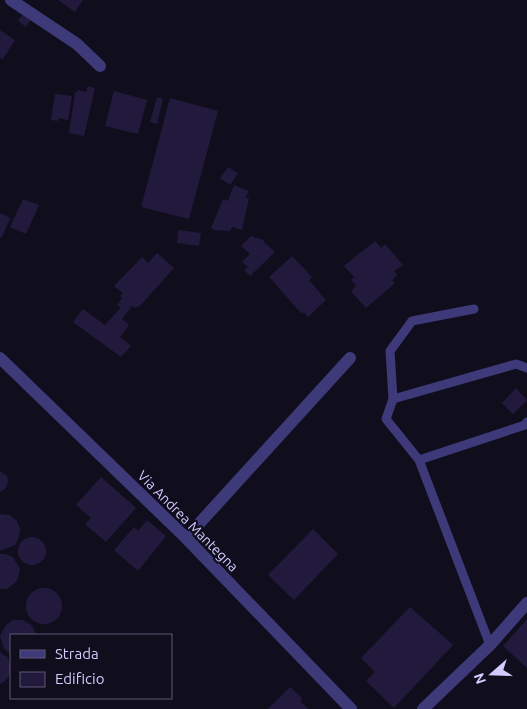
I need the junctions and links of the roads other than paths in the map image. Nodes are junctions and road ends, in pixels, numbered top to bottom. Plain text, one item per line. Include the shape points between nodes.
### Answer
1 (11, 0) edge
2 (100, 66) dead end
3 (474, 309) dead end
4 (0, 358) edge
5 (350, 358) dead end
6 (527, 368) edge
7 (393, 398) junction
8 (527, 422) edge
9 (419, 460) junction
10 (186, 538) junction
11 (527, 603) edge
12 (490, 645) junction
13 (351, 709) edge
14 (423, 709) edge

1 - 2 street via 77,44
3 - 7 lane via 412,321 390,351
4 - 10 street, Via Andrea Mantegna
5 - 10 street
6 - 7 lane via 516,364
7 - 9 lane via 386,419
8 - 9 lane
9 - 12 lane
10 - 13 street, Via Andrea Mantegna
11 - 12 street
12 - 14 street

